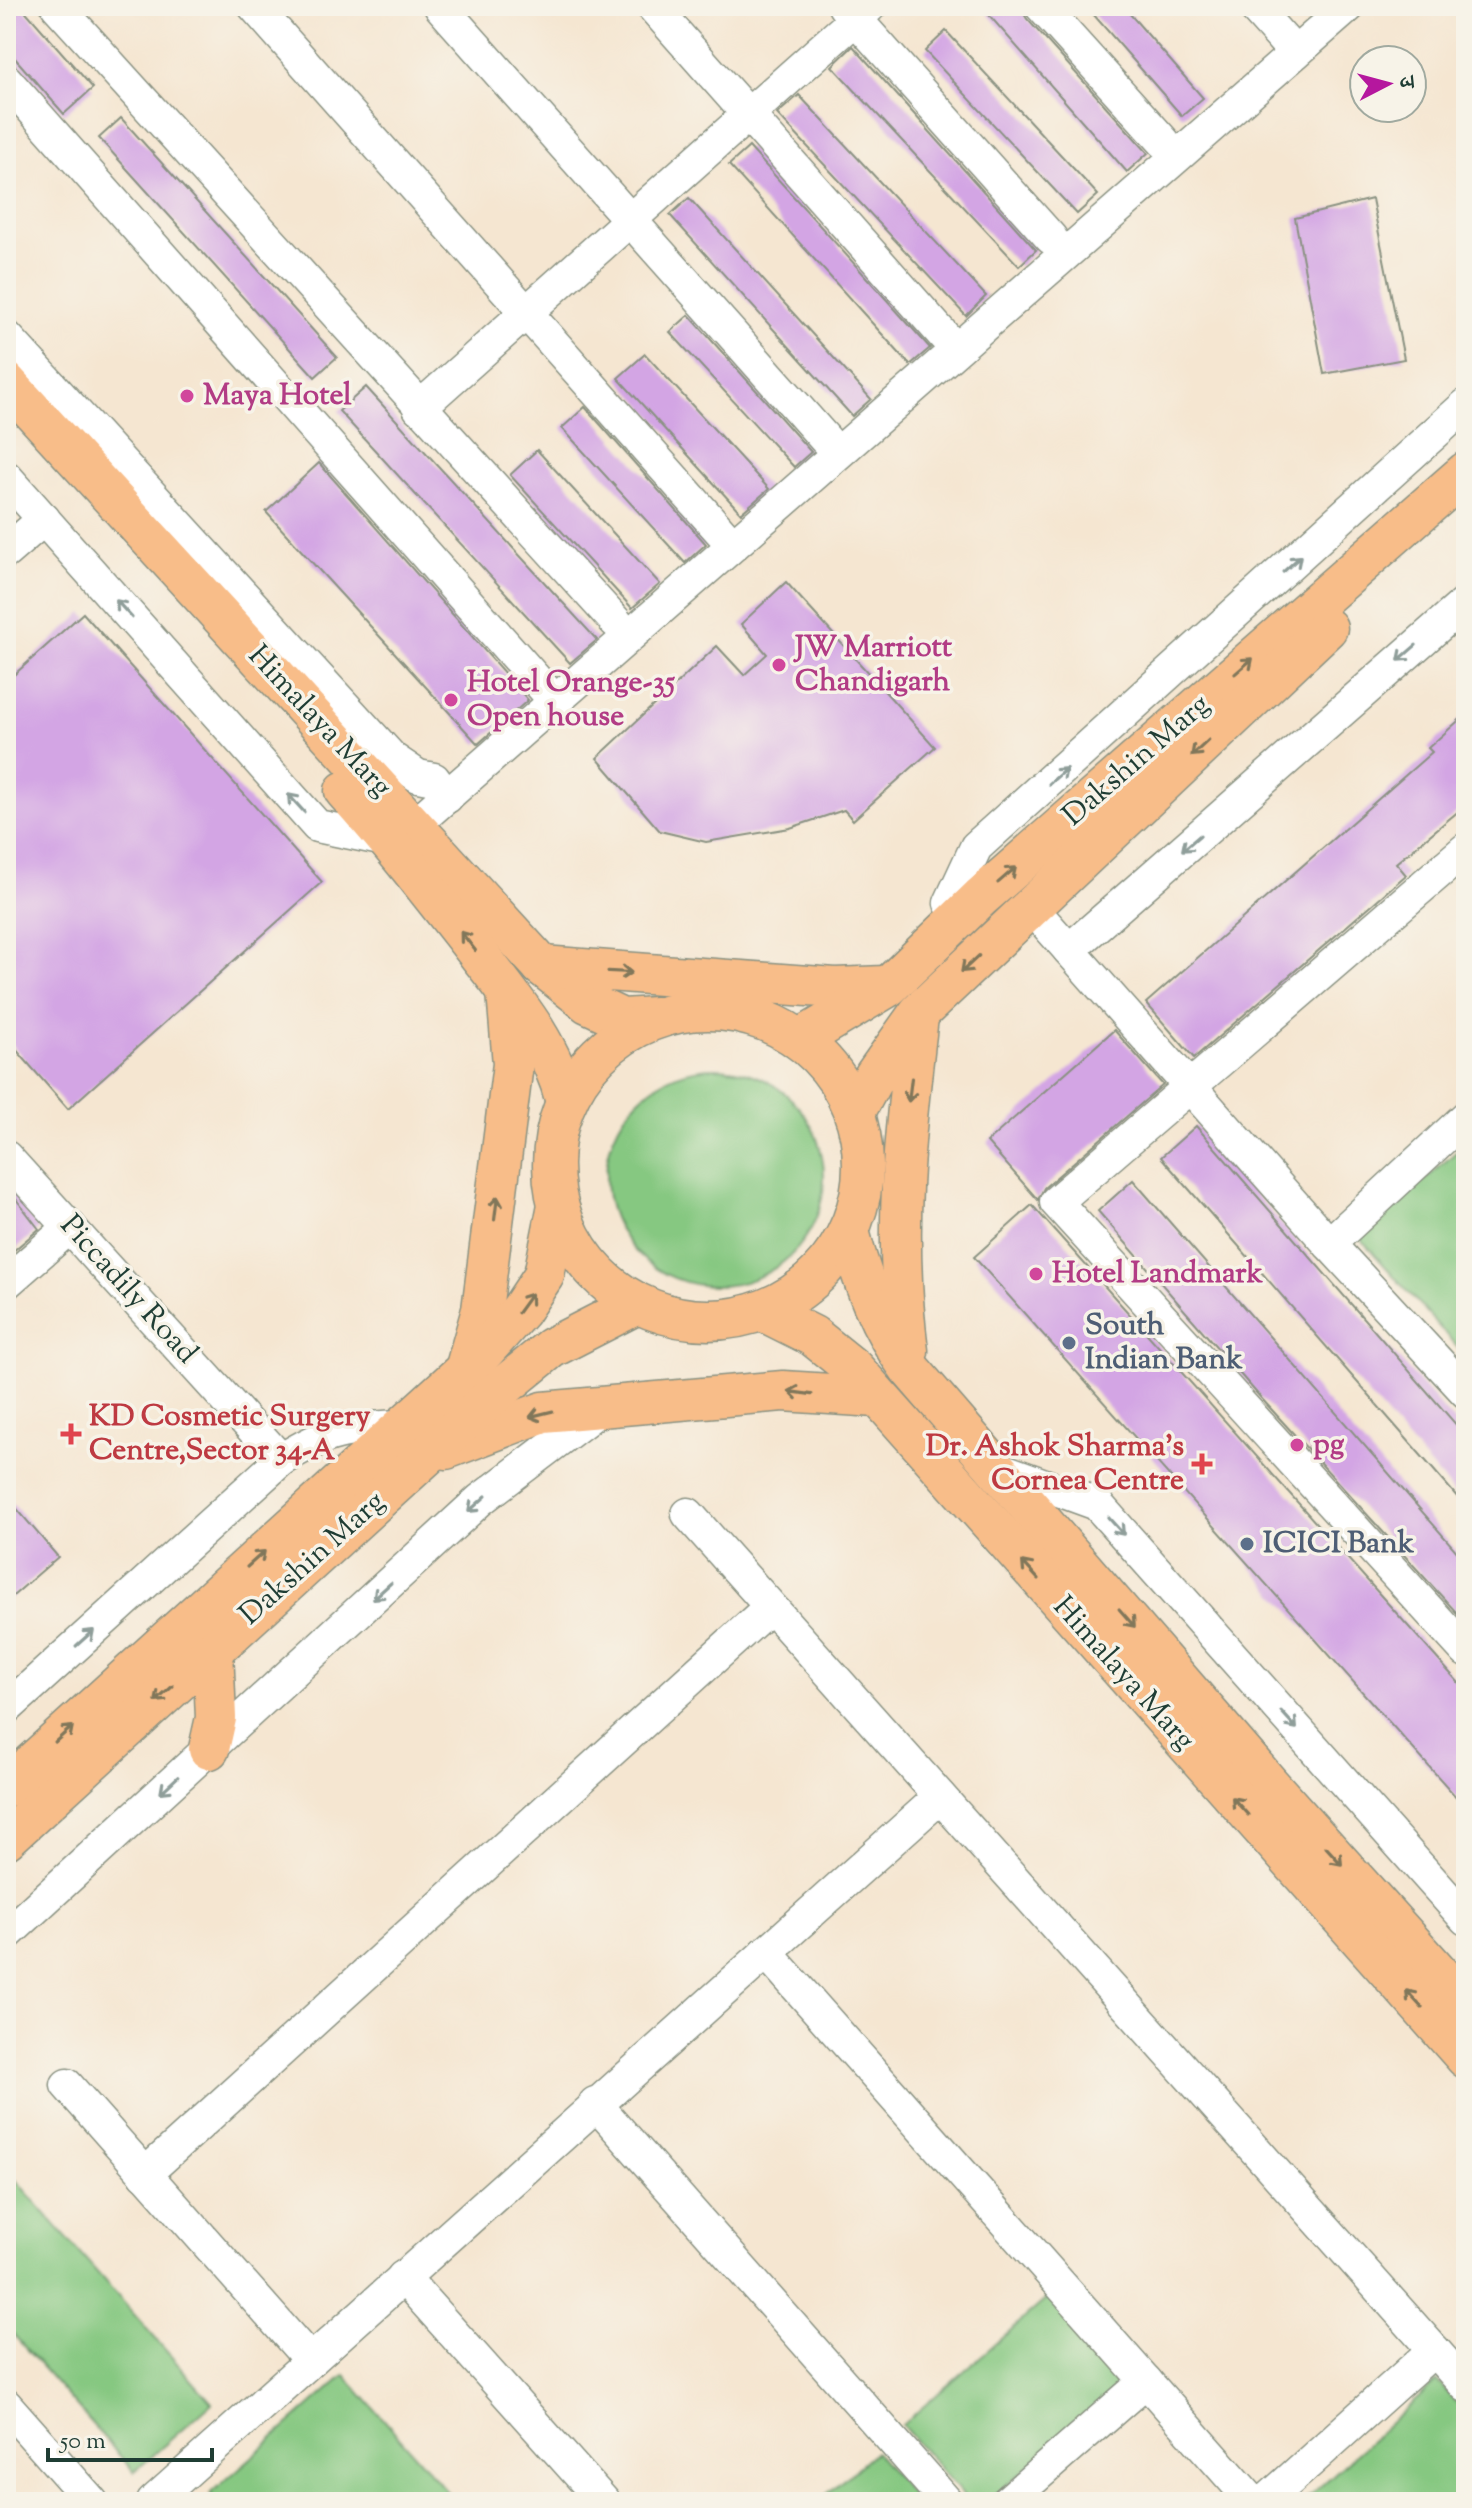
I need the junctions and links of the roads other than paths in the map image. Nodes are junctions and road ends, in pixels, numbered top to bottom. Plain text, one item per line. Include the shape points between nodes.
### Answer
1 (57, 6) edge
2 (254, 6) edge
3 (440, 6) edge
4 (652, 6) edge
5 (1041, 6) edge
6 (1253, 6) edge
7 (1349, 6) edge
8 (856, 10) edge
9 (1295, 53) junction
10 (6, 80) edge
11 (749, 113) junction
12 (1164, 142) dead end
13 (628, 221) junction
14 (1051, 238) dead end
15 (525, 313) junction
16 (6, 336) edge
17 (945, 337) dead end
18 (6, 382) edge
19 (1466, 405) edge
20 (419, 408) junction
21 (6, 416) edge
22 (826, 440) dead end
23 (1466, 472) edge
24 (6, 477) edge
25 (1466, 508) edge
26 (44, 519) junction
27 (722, 533) dead end
28 (6, 552) edge
29 (1466, 602) edge
30 (616, 622) dead end
31 (555, 701) junction
32 (447, 797) junction
33 (402, 833) junction
34 (1466, 849) edge
35 (1031, 907) junction
36 (963, 918) junction
37 (1069, 950) junction
38 (542, 966) junction
39 (889, 986) junction
40 (507, 992) junction
41 (919, 1013) junction
42 (656, 1017) junction
43 (801, 1039) junction
44 (1191, 1088) junction
45 (566, 1102) junction
46 (855, 1112) junction
47 (1466, 1117) edge
48 (6, 1157) edge
49 (558, 1205) junction
50 (70, 1227) junction
51 (849, 1231) junction
52 (1329, 1244) junction
53 (6, 1283) edge
54 (637, 1304) junction
55 (763, 1311) junction
56 (466, 1367) junction
57 (910, 1369) junction
58 (1466, 1392) edge
59 (877, 1397) junction
60 (605, 1405) junction
61 (413, 1442) junction
62 (281, 1460) junction
63 (998, 1468) junction
64 (688, 1514) dead end
65 (770, 1607) junction
66 (213, 1650) junction
67 (1466, 1651) edge
68 (6, 1709) edge
69 (209, 1749) junction
70 (6, 1787) edge
71 (940, 1797) junction
72 (6, 1839) edge
73 (1466, 1919) edge
74 (6, 1935) edge
75 (766, 1952) junction
76 (1466, 2003) edge
77 (1466, 2058) edge
78 (67, 2085) dead end
79 (595, 2103) junction
80 (145, 2174) junction
81 (403, 2277) junction
82 (1434, 2350) junction
83 (310, 2360) junction
84 (1146, 2381) junction
85 (1466, 2386) edge
86 (6, 2405) edge
87 (92, 2502) edge
88 (153, 2502) edge
89 (604, 2502) edge
90 (947, 2502) edge
91 (1007, 2502) edge
92 (1253, 2502) edge
93 (1265, 2502) edge

1 - 20 street
2 - 15 street
3 - 13 street
4 - 11 street
5 - 12 street
6 - 9 street
7 - 9 street
8 - 11 street
8 - 14 street
9 - 31 street
10 - 31 street
11 - 13 street
11 - 17 street
13 - 15 street
13 - 22 street
15 - 20 street
15 - 27 street
16 - 32 street via 393,759 418,776 434,779
18 - 33 main road, Himalaya Marg
36 -> 19 street via 950,903 976,847
20 - 30 street
21 - 33 main road, Himalaya Marg
36 -> 23 main road, Dakshin Marg
24 - 26 street
25 -> 35 main road, Dakshin Marg via 1345,611
26 - 28 street
33 -> 26 street via 317,826
29 -> 37 street
31 - 32 street
32 - 33 street
33 - 38 main road, Himalaya Marg
40 -> 33 main road, Himalaya Marg
34 - 44 street
35 - 37 street
35 -> 41 main road, Dakshin Marg
36 - 39 main road, Dakshin Marg
37 - 44 street
38 -> 39 main road via 835,988
38 - 42 main road, Himalaya Marg via 588,1003 622,1019
39 - 43 main road, Dakshin Marg
40 - 45 main road, Himalaya Marg via 541,1037
56 -> 40 main road via 482,1310 513,1064
41 - 46 main road, Dakshin Marg
41 -> 57 main road via 900,1188 899,1281
42 - 43 main road via 693,1009 732,1010 768,1020
42 - 45 main road via 619,1037 588,1066
43 - 46 main road via 842,1085
44 - 52 street
44 - 67 street via 1056,1202
45 - 49 main road via 554,1147
46 - 51 main road via 863,1152 862,1192
47 - 52 street
48 - 50 street, Piccadily Road
49 - 54 main road via 574,1245 601,1279
56 -> 49 main road, Dakshin Marg via 520,1311 544,1275
50 - 53 street
50 - 62 street, Piccadily Road
51 - 55 main road via 828,1265 799,1293
51 - 57 main road, Himalaya Marg via 861,1277 892,1345
52 - 58 street
54 - 55 main road via 678,1318 721,1321
54 - 61 main road, Dakshin Marg via 551,1348
55 - 59 main road, Himalaya Marg via 813,1336 854,1369
56 - 61 main road, Dakshin Marg
57 - 63 main road, Himalaya Marg
59 -> 60 main road via 783,1391
77 -> 59 main road, Himalaya Marg
60 -> 61 main road via 543,1412
60 -> 69 street via 480,1500
61 - 62 street via 340,1429
61 - 66 main road, Dakshin Marg
70 -> 61 main road, Dakshin Marg
68 -> 62 street
63 -> 73 street via 1097,1504
63 -> 76 main road, Himalaya Marg
64 - 65 street
65 - 71 street
65 - 80 street
66 - 69 main road via 216,1718
66 -> 72 main road, Dakshin Marg
69 -> 74 street
71 - 75 street
71 - 82 street
75 - 79 street
75 - 84 street
78 - 80 street
79 - 81 street
79 - 90 street
80 - 83 street
81 - 83 street
81 - 89 street
82 - 85 street
82 - 93 street
83 - 88 street
84 - 91 street
84 - 92 street
86 - 87 street

